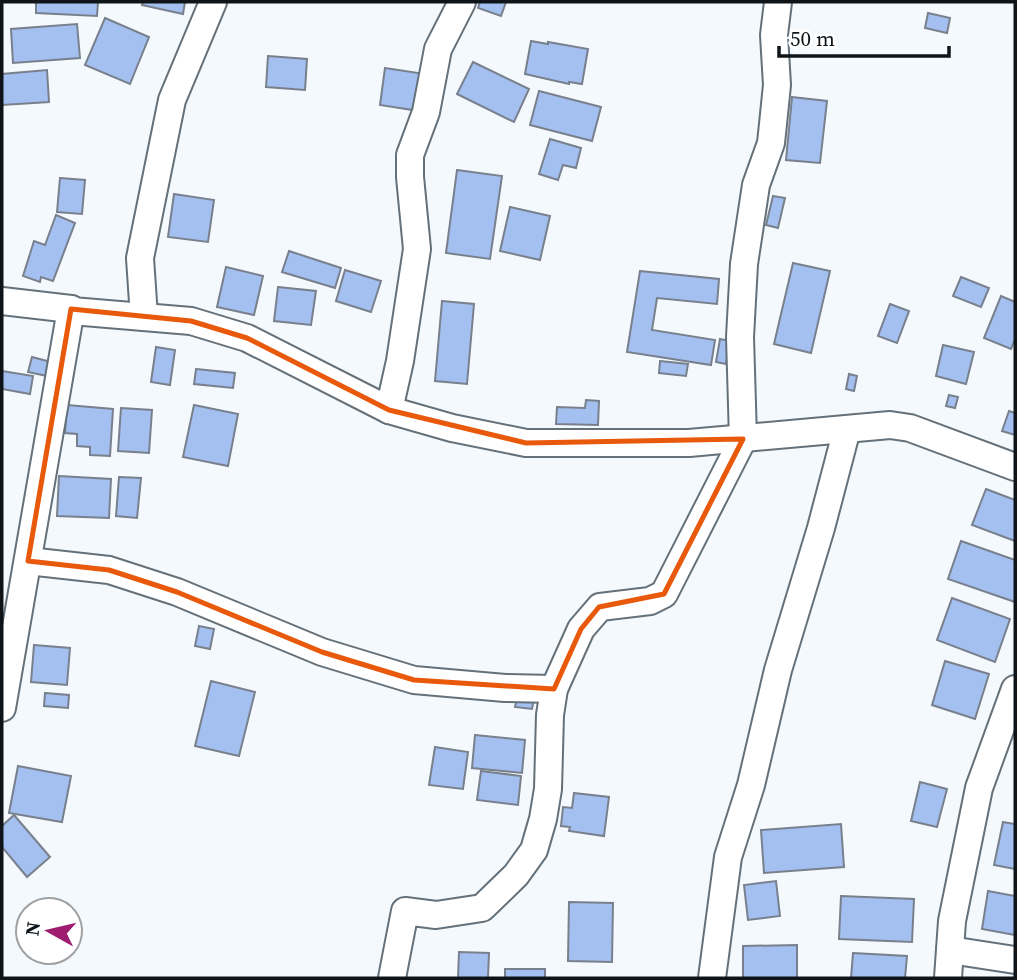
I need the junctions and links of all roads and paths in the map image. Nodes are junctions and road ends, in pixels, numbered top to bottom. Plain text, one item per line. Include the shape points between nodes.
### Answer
1 (213, 2) edge
2 (462, 2) edge
3 (778, 2) edge
4 (2, 301) edge
5 (71, 309) junction
6 (144, 317) junction
7 (389, 410) junction
8 (847, 429) junction
9 (743, 439) junction
10 (1015, 467) edge
11 (27, 561) junction
12 (1015, 688) edge
13 (554, 689) junction
14 (2, 708) edge
15 (950, 950) junction
16 (1015, 960) edge
17 (392, 978) edge
18 (712, 978) edge
19 (948, 978) edge

1 - 6 street via 172,100 140,258
2 - 7 street via 438,49 426,111 410,155 417,249
3 - 9 street via 771,143 756,185 744,264 740,337
4 - 5 street
5 - 6 street
5 - 11 street
6 - 7 street via 191,321 247,338
7 - 9 street via 526,443
8 - 9 street
8 - 10 street via 910,428
8 - 18 street via 728,857
9 - 13 street via 664,594 650,601 597,609 581,629
11 - 13 street via 109,570 177,592 322,652 414,680
11 - 14 street
12 - 15 street via 979,788
13 - 17 street via 548,789 534,850 482,908 436,915 405,911
15 - 16 street
15 - 19 street

